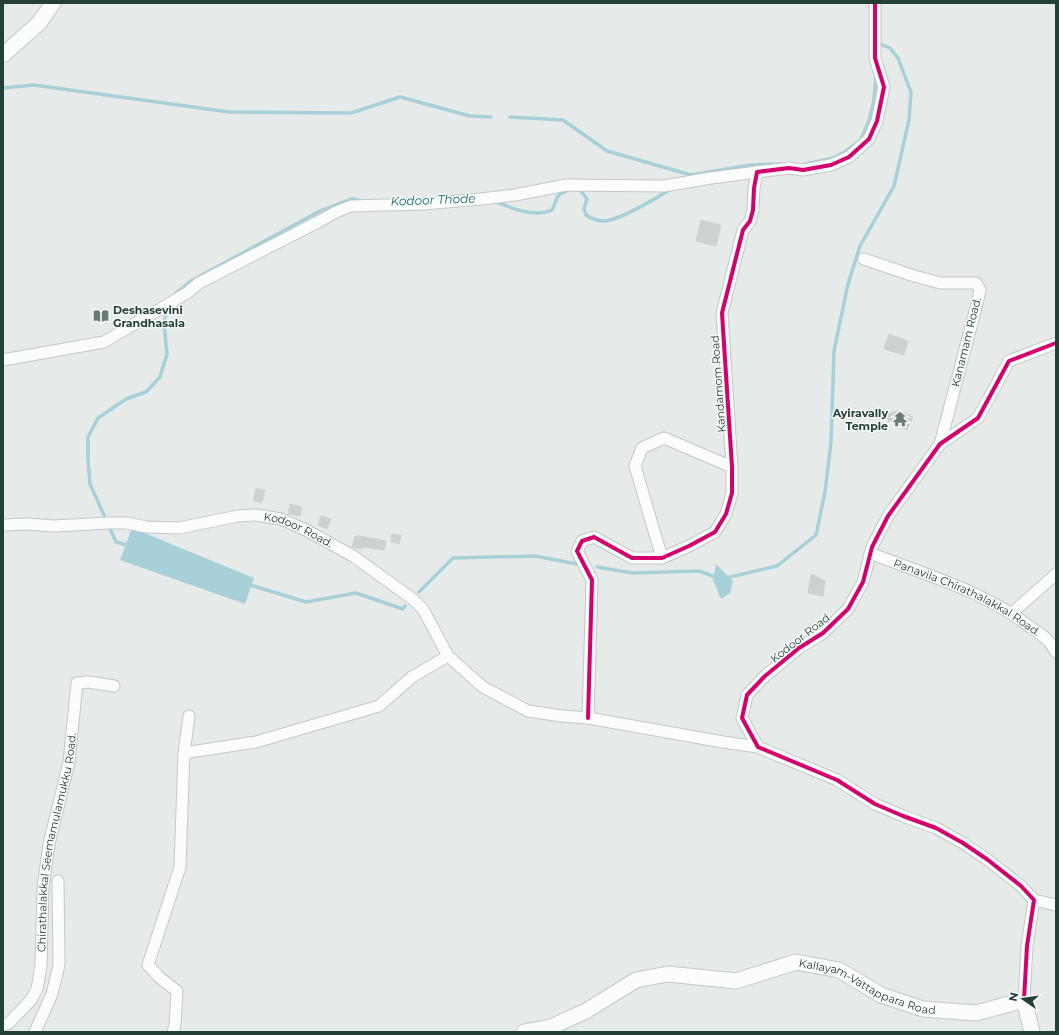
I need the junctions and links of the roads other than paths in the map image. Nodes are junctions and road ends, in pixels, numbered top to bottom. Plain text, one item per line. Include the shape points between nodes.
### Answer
1 (53, 3) edge
2 (875, 3) edge
3 (3, 55) edge
4 (757, 172) junction
5 (864, 259) dead end
6 (1056, 343) edge
7 (3, 360) edge
8 (940, 444) junction
9 (732, 468) junction
10 (3, 525) edge
11 (870, 553) junction
12 (662, 558) junction
13 (1056, 574) edge
14 (1012, 613) junction
15 (1056, 652) edge
16 (448, 656) junction
17 (114, 686) dead end
18 (189, 716) dead end
19 (588, 718) junction
20 (758, 747) junction
21 (184, 753) junction
22 (58, 881) dead end
23 (1034, 900) junction
24 (1056, 905) edge
25 (1024, 1000) junction
26 (3, 1025) edge
27 (35, 1032) edge
28 (174, 1032) edge
29 (524, 1032) edge
30 (1032, 1032) edge

1 - 3 street via 39,23
2 - 4 street via 875,58 884,87 877,121 869,139 849,158 831,165 803,170 789,168
4 - 7 street via 664,186 566,185 481,199 351,206 199,283 187,293 104,342
4 - 9 street, Kandamom Road via 753,210 750,221 743,230 722,313
5 - 8 street, Kanamam Road. via 940,283 976,283 980,290
6 - 8 street, Kodoor Road via 1009,361 978,418
8 - 11 street, Kodoor Road via 888,516
9 - 12 street, Kandamom Road via 732,493 726,514 715,532
9 - 12 street via 664,438 642,448 635,466
10 - 16 street, Kodoor Road. via 127,523 146,527 180,528 233,516 256,515 281,519 354,556 418,604
11 - 14 street, Panavila Chirathalakkal Road. via 969,590
11 - 20 street, Kodoor Road via 863,582 848,609 823,633 799,648 765,676 747,695 742,718
12 - 19 street, Kandamom Road via 632,558 594,537 582,541 577,552 592,580
13 - 14 street
14 - 15 street, Panavila Chirathalakkal Road. via 1051,642
16 - 19 street, Kodoor Road. via 483,687 528,711
16 - 21 street via 412,677 379,706 256,742
17 - 26 street, Chirathalakkal Seemamulamukku Road. via 77,683 69,762 49,844 43,888 41,965 37,989 31,1000 9,1023
18 - 21 street
19 - 20 street, Kodoor Road.
20 - 23 street via 837,780 875,804 936,828 988,860 1021,886
21 - 28 street via 180,867 148,965 177,991
22 - 27 street via 59,965 52,994
23 - 24 street
23 - 25 street
25 - 29 street, Kallayam-Vattappara Road via 976,1013 923,1009 881,996 839,970 796,962 736,981 668,974 636,980 586,1011 551,1027
25 - 30 street

